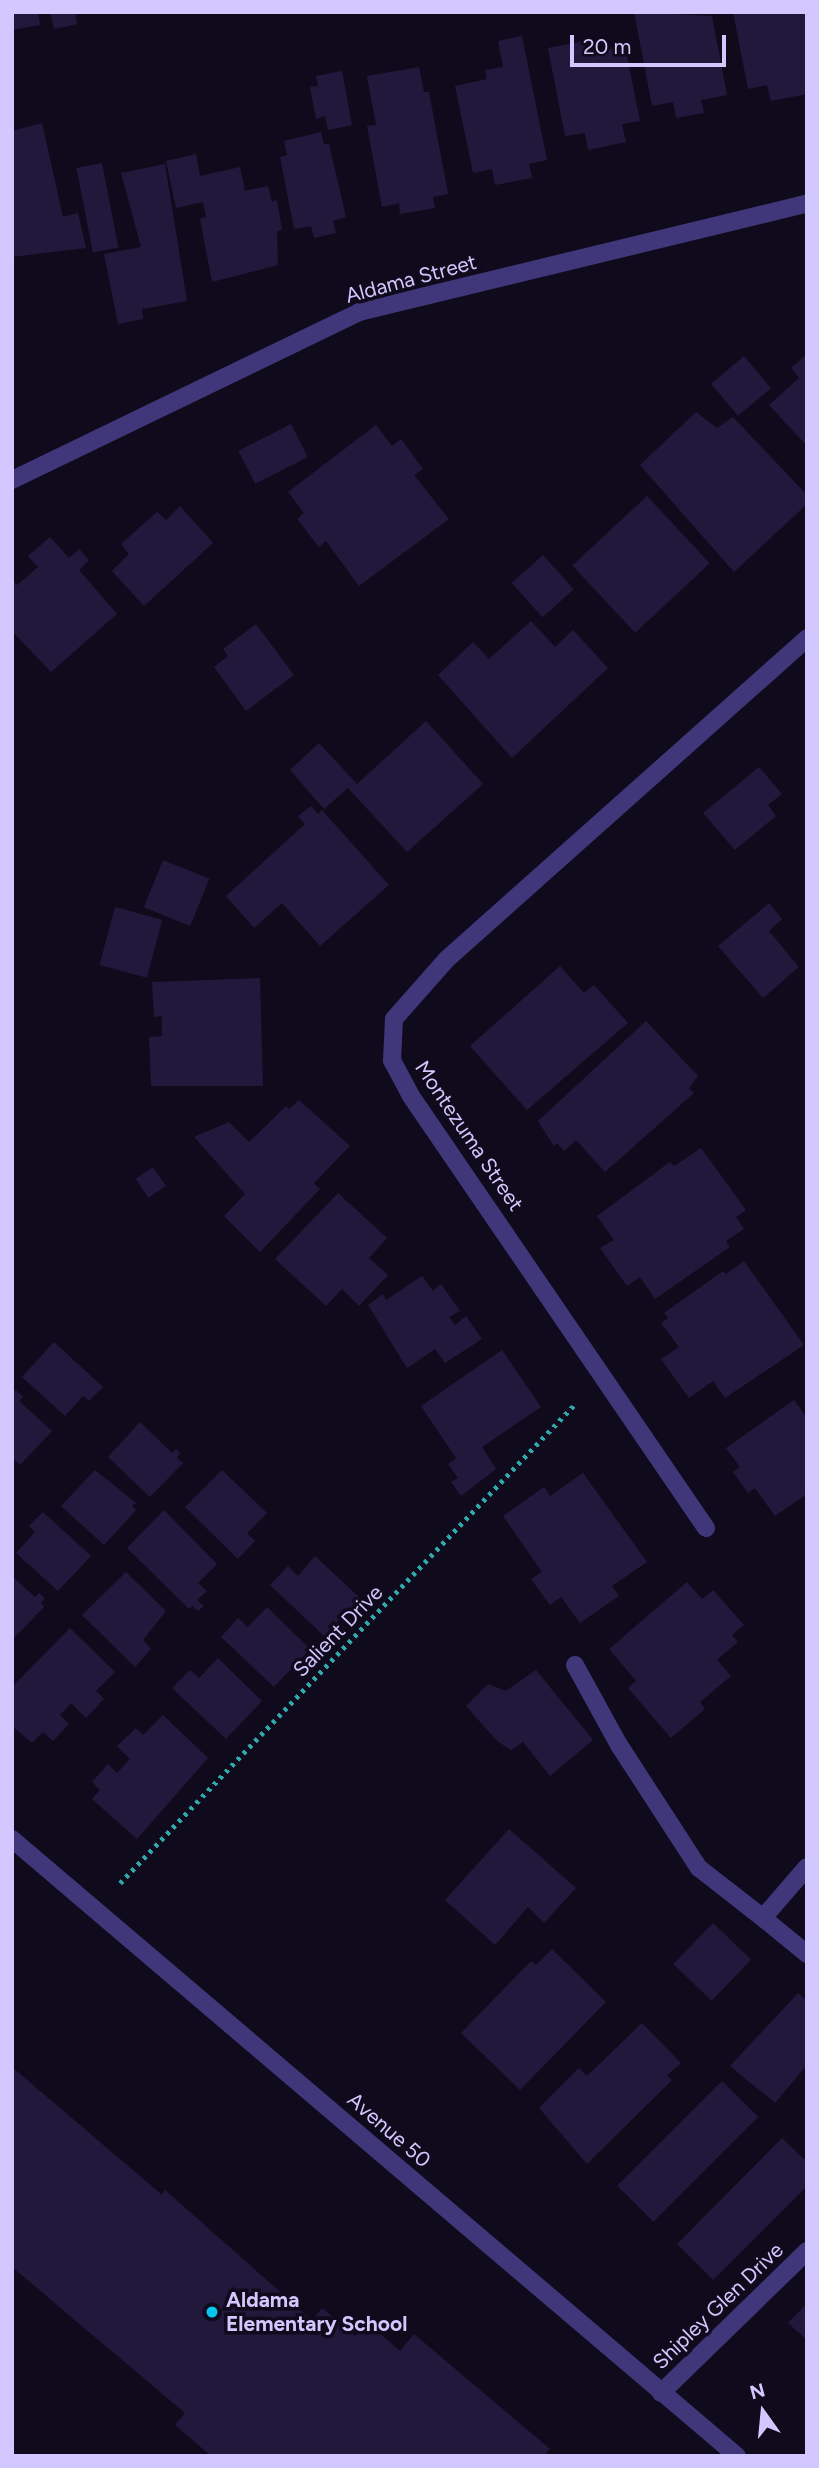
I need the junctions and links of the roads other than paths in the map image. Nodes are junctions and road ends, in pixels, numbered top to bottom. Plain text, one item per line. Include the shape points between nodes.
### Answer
1 (807, 204) edge
2 (12, 480) edge
3 (807, 638) edge
4 (706, 1528) dead end
5 (575, 1665) dead end
6 (12, 1839) edge
7 (807, 1867) edge
8 (763, 1918) junction
9 (807, 1954) edge
10 (807, 2251) edge
11 (661, 2393) junction
12 (737, 2456) edge

1 - 2 street, Aldama Street via 359,313
3 - 4 street, Montezuma Street via 447,959 394,1019 392,1061 411,1096
5 - 8 street via 619,1745 699,1868
6 - 11 street, Avenue 50
7 - 8 street
8 - 9 street
10 - 11 street, Shipley Glen Drive
11 - 12 street, Avenue 50

